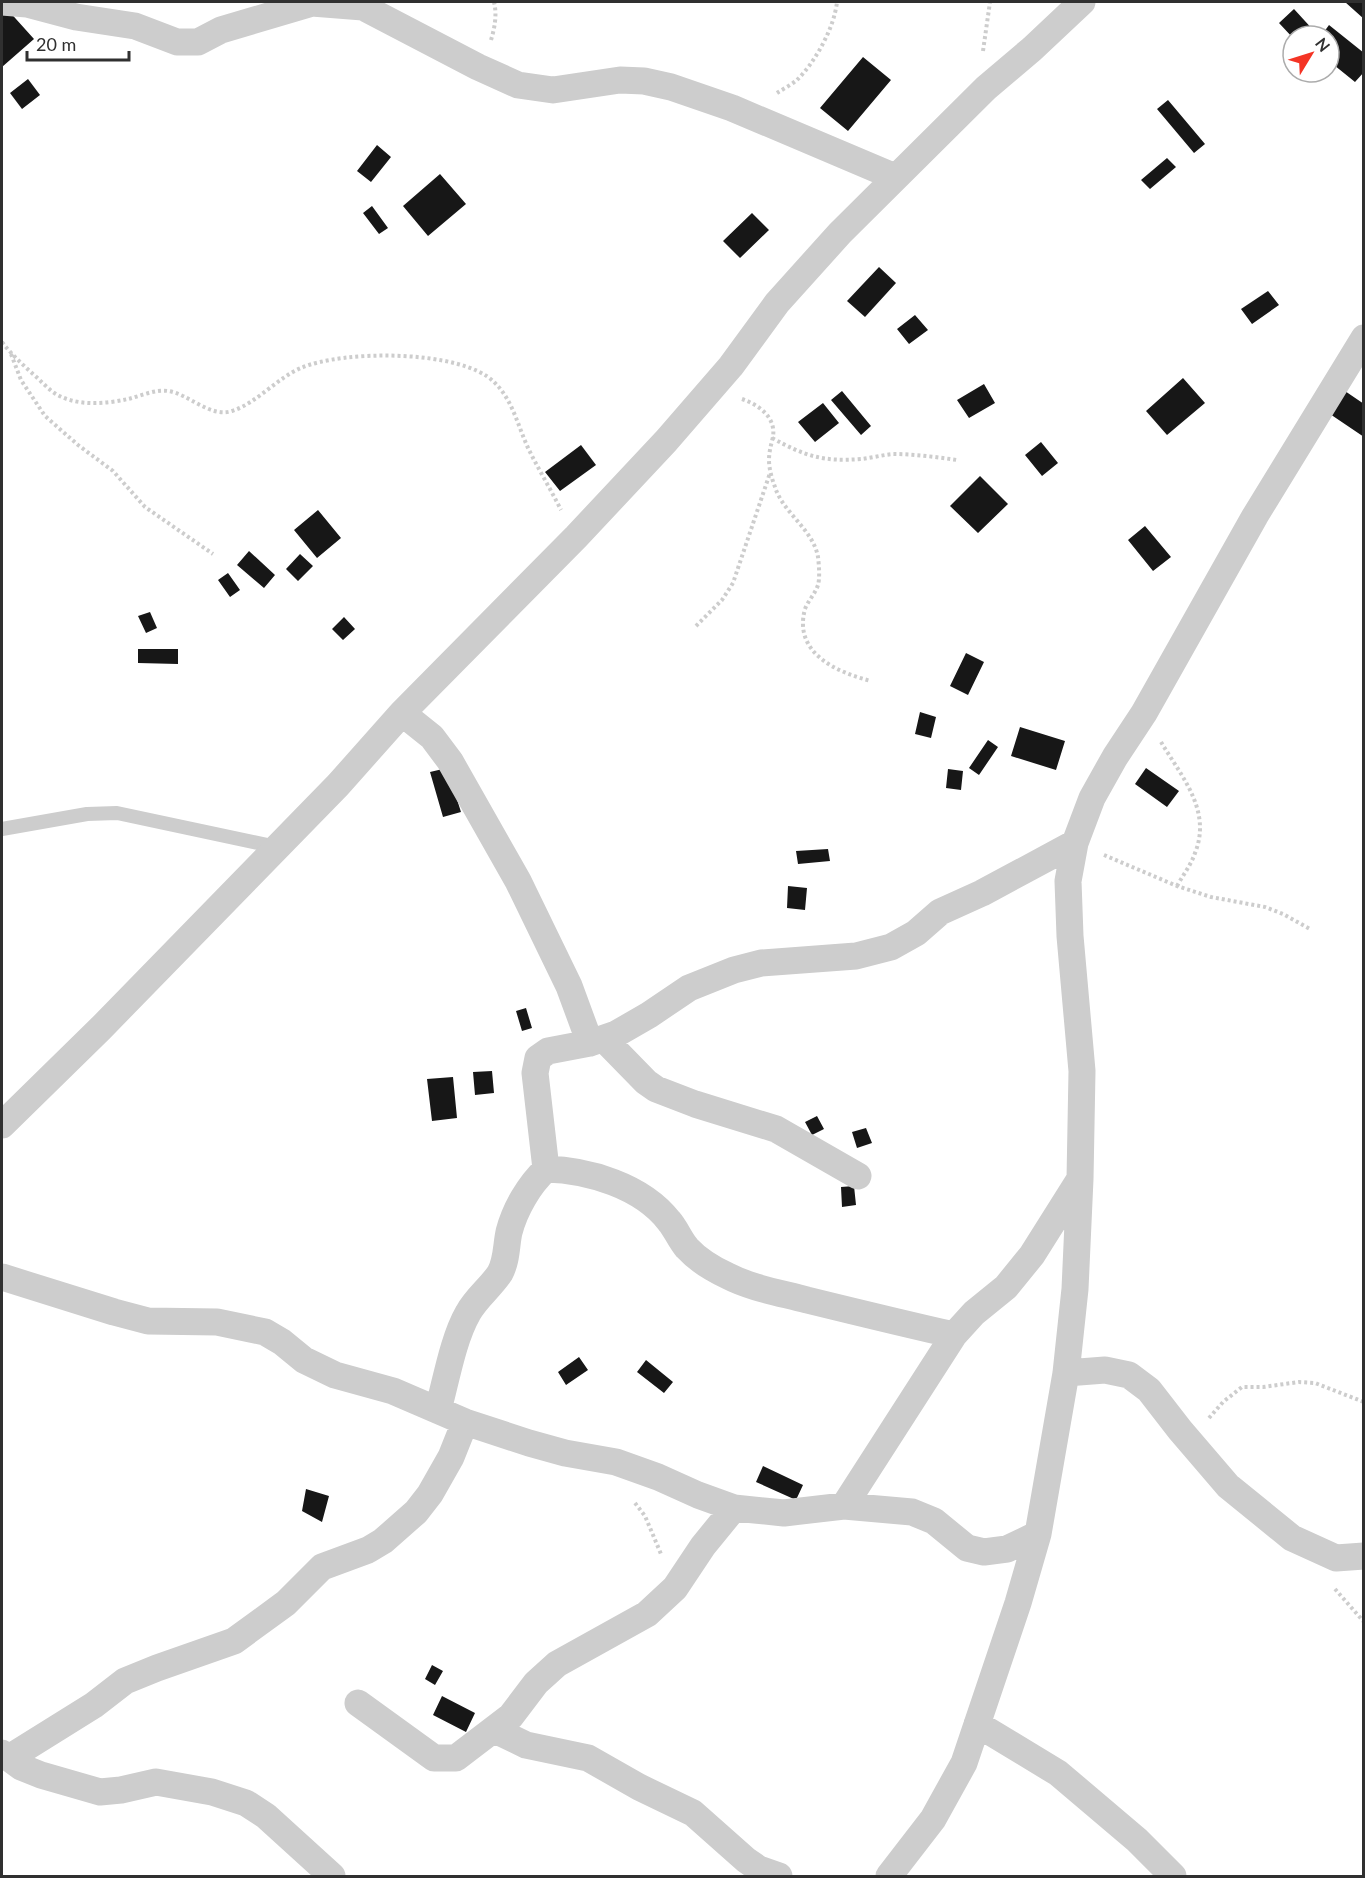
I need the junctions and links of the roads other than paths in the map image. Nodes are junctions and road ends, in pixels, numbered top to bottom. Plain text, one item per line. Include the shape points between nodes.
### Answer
1 (2, 2) edge
2 (1082, 2) edge
3 (896, 177) junction
4 (1364, 338) edge
5 (402, 713) junction
6 (2, 829) edge
7 (1075, 843) junction
8 (277, 847) junction
9 (597, 1041) junction
10 (2, 1125) edge
11 (546, 1169) junction
12 (858, 1176) dead end
13 (1080, 1179) junction
14 (2, 1277) edge
15 (954, 1335) junction
16 (1066, 1373) junction
17 (438, 1410) junction
18 (465, 1422) junction
19 (844, 1506) junction
20 (734, 1508) junction
21 (1038, 1534) junction
22 (1364, 1556) edge
23 (358, 1703) dead end
24 (977, 1724) junction
25 (495, 1730) junction
26 (7, 1762) edge
27 (332, 1876) edge
28 (779, 1876) edge
29 (889, 1876) edge
30 (1173, 1876) edge

1 - 3 street via 135,26 177,42 198,42 221,30 312,3 363,7 518,85 553,90 644,81 671,87 732,108
2 - 3 street via 986,88
3 - 5 street via 777,303 708,394 576,537
4 - 7 street via 1115,757 1092,798
5 - 8 street
5 - 9 street via 432,737 450,761 518,881
6 - 8 lane via 87,814 117,813
7 - 9 street via 940,912 916,933 891,946 856,956 761,963 734,970 689,988 649,1015
7 - 13 street via 1068,881 1082,1071
8 - 10 street
9 - 11 street via 548,1051 536,1061
9 - 12 street via 656,1089 776,1129
11 - 15 street via 588,1174 627,1188 668,1220 700,1261 730,1278
11 - 17 street via 522,1201 499,1273 468,1312
13 - 15 street via 1032,1256 1006,1287
13 - 16 street
14 - 17 street via 148,1321 217,1322 265,1332 318,1368 393,1391
15 - 19 street
16 - 21 street
16 - 22 street via 1105,1370 1129,1375 1149,1390 1228,1486 1292,1538 1336,1558
17 - 18 street
18 - 20 street via 547,1448 606,1460
18 - 26 street via 451,1458 430,1494 383,1541 322,1567 286,1603 234,1641 125,1681
19 - 20 street via 784,1513
19 - 21 street via 912,1512 934,1521 976,1551 1007,1548
20 - 25 street via 672,1591 647,1614 556,1664
21 - 24 street
23 - 25 street via 434,1758 456,1758
24 - 29 street via 949,1794
24 - 30 street via 1058,1773
25 - 28 street via 526,1745 588,1758 693,1813 746,1860
26 - 27 street via 100,1792 156,1782 246,1803 266,1816

